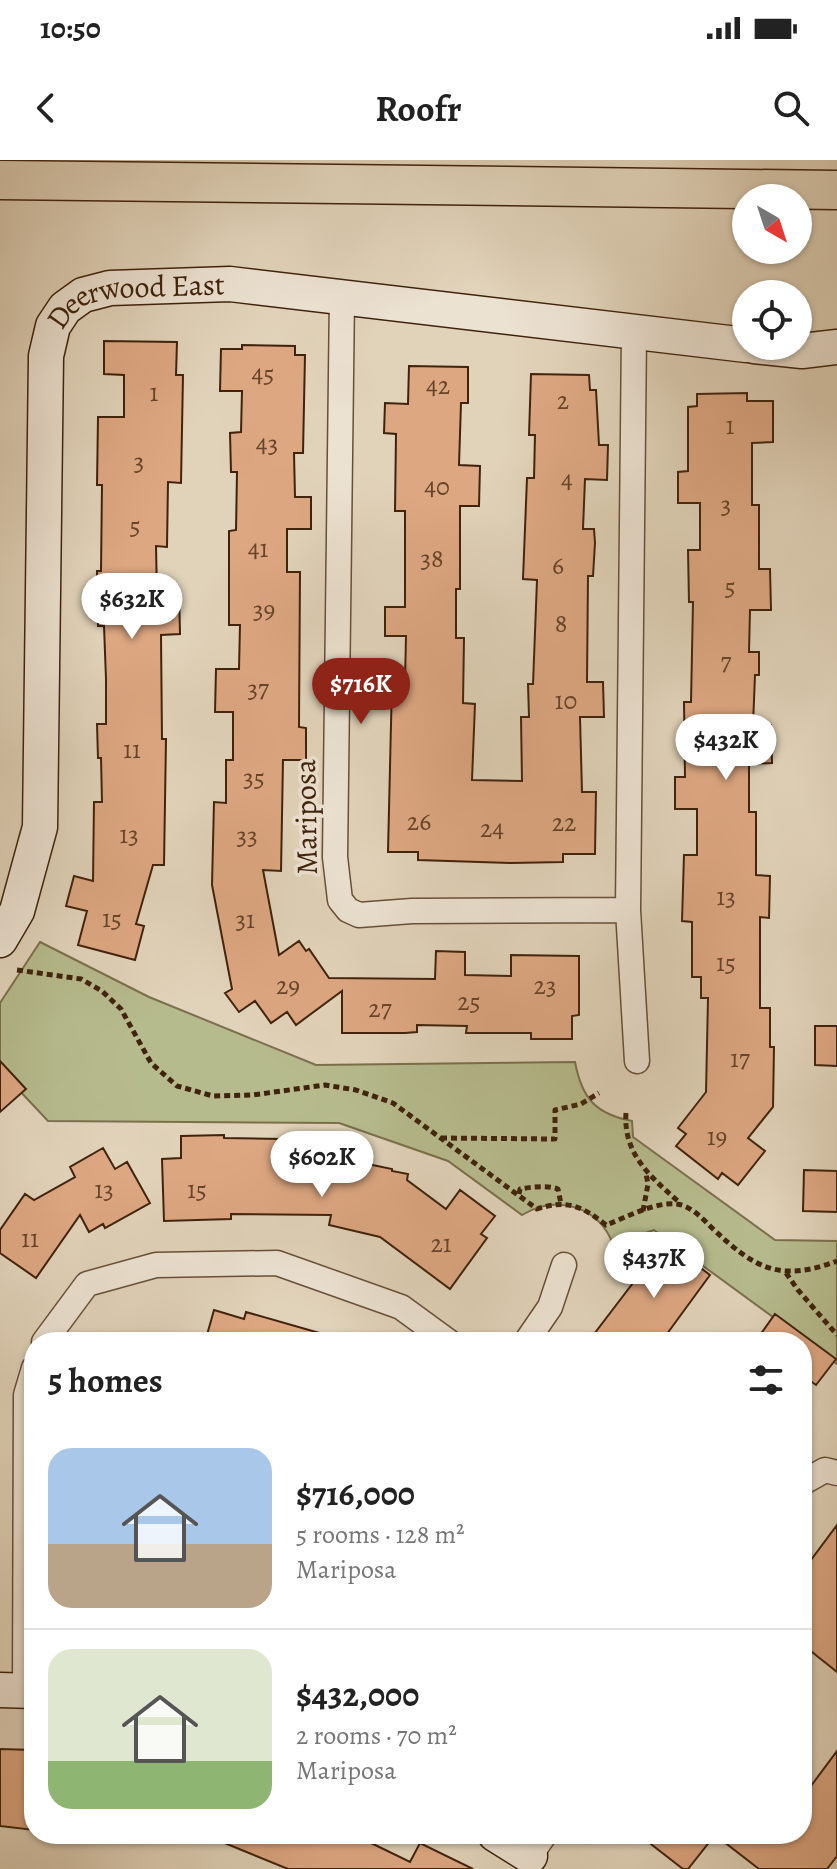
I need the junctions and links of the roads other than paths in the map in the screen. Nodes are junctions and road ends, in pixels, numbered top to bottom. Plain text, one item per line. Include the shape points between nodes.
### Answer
1 (0, 180) edge
2 (837, 190) edge
3 (342, 295) junction
4 (634, 333) junction
5 (732, 344) edge
6 (837, 347) edge
7 (812, 350) edge
8 (628, 910) junction
9 (0, 940) edge
10 (637, 1061) dead end
11 (564, 1265) dead end
12 (51, 1332) edge
13 (435, 1332) edge
14 (533, 1332) edge
15 (837, 1473) edge
16 (812, 1477) edge
17 (24, 1493) edge
18 (20, 1690) edge
19 (510, 1844) edge
20 (529, 1857) edge

1 - 2 main road
3 - 4 street, Deerwood East
3 - 8 street, Mariposa via 335,857 340,900 359,915
3 - 9 street, Deerwood East via 230,284 110,288 83,295 53,326 46,356 40,827 17,911
4 - 5 street, Deerwood East
4 - 8 street
6 - 7 street
8 - 10 street
11 - 14 street via 550,1307
12 - 13 street via 87,1284 156,1265 277,1263 401,1307
15 - 16 street via 825,1470
17 - 18 street
19 - 20 street

